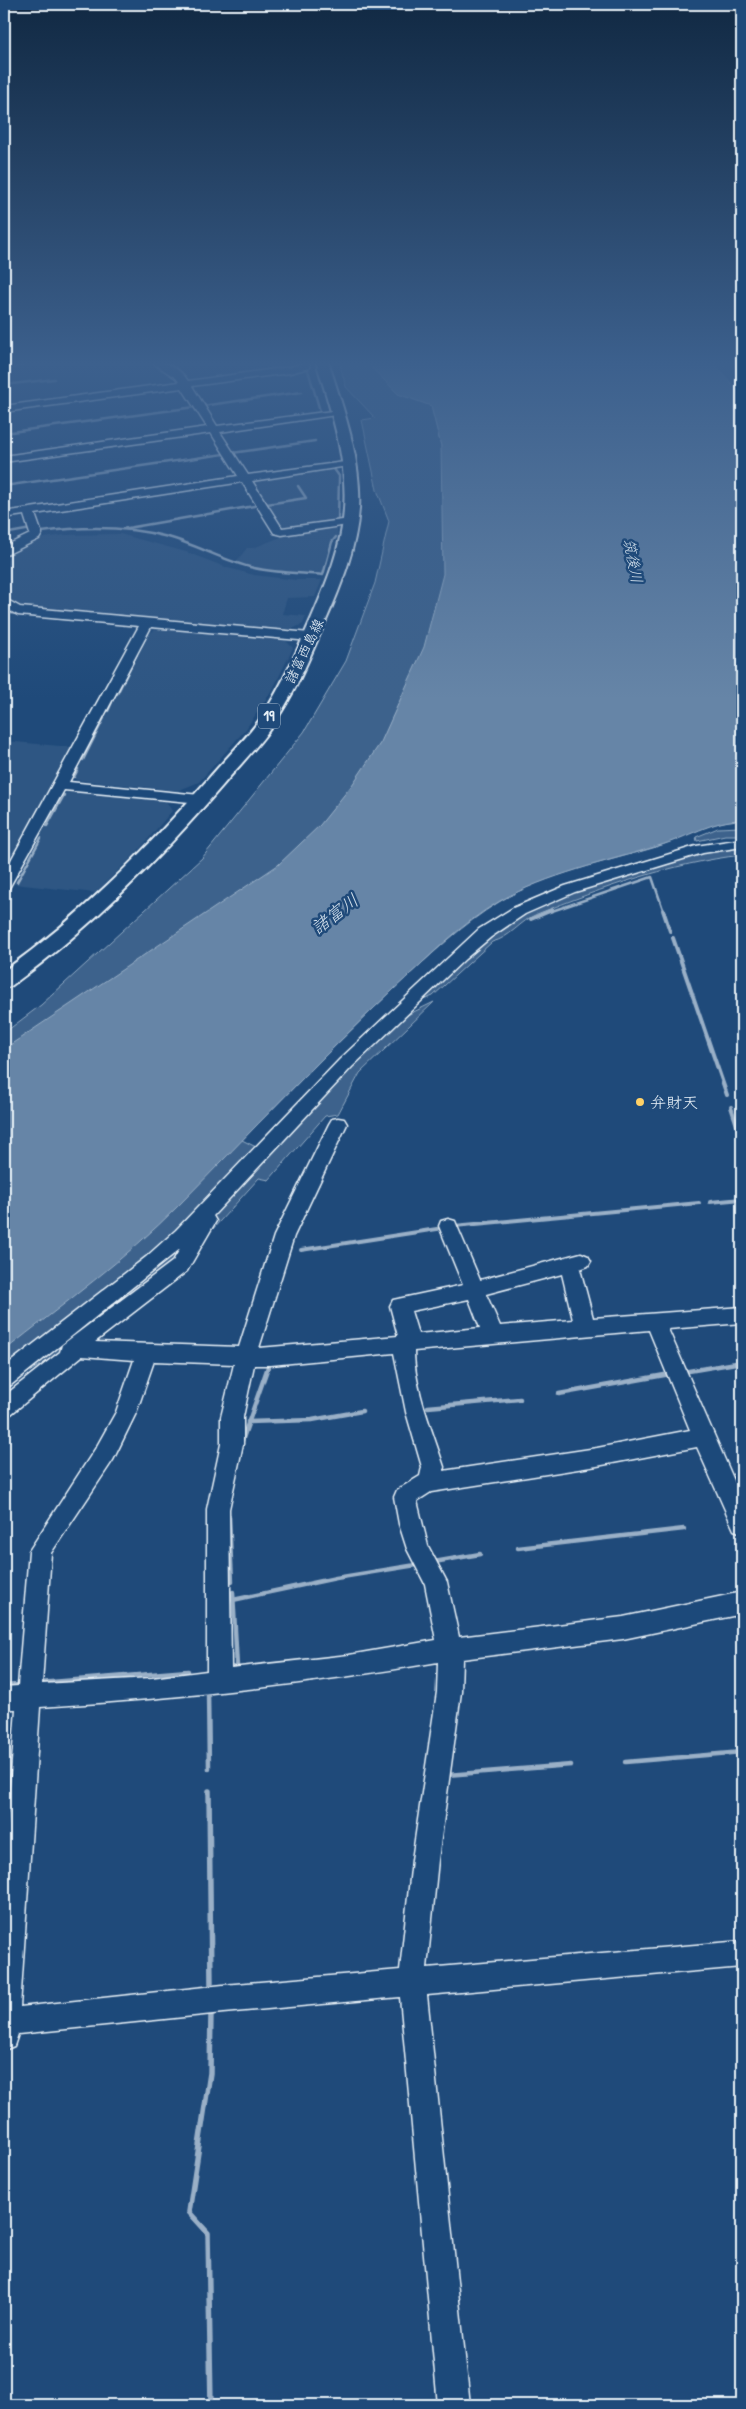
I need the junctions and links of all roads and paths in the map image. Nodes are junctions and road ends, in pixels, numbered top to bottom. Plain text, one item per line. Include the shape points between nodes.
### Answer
1 (241, 473) edge
2 (278, 473) edge
3 (349, 473) edge
4 (244, 478) junction
5 (28, 511) junction
6 (4, 515) edge
7 (350, 522) junction
8 (4, 553) edge
9 (4, 558) edge
10 (4, 602) edge
11 (147, 623) junction
12 (310, 637) junction
13 (60, 785) junction
14 (200, 799) junction
15 (742, 843) edge
16 (4, 885) edge
17 (4, 981) edge
18 (338, 1124) dead end
19 (206, 1212) junction
20 (448, 1226) dead end
21 (474, 1290) junction
22 (742, 1315) edge
23 (656, 1323) junction
24 (585, 1328) junction
25 (493, 1334) junction
26 (407, 1343) junction
27 (79, 1346) junction
28 (147, 1353) junction
29 (246, 1357) junction
30 (4, 1380) edge
31 (4, 1390) edge
32 (4, 1408) edge
33 (703, 1437) junction
34 (430, 1482) junction
35 (742, 1523) edge
36 (742, 1603) edge
37 (450, 1649) junction
38 (219, 1682) junction
39 (28, 1696) junction
40 (4, 1698) edge
41 (742, 1954) edge
42 (412, 1983) junction
43 (4, 2027) edge
44 (454, 2405) edge

1 - 4 street
2 - 4 street
3 - 7 main road, 諸富西島線 / 19
4 - 5 street
4 - 7 street via 279,532
5 - 6 street
5 - 8 street via 35,537
7 - 12 main road, 諸富西島線 / 19 via 337,574
8 - 9 street
10 - 11 street via 18,611
11 - 12 street
11 - 13 street
12 - 14 main road, 諸富西島線 / 19 via 290,684 260,730
13 - 14 street
13 - 16 street
14 - 17 main road, 諸富西島線 / 19 via 169,835 76,925
15 - 19 street via 701,849 570,889 502,921 459,955 346,1063
18 - 29 street via 284,1236
19 - 27 street via 207,1221 180,1266
19 - 30 street via 153,1262
20 - 21 street
21 - 24 street via 575,1262
21 - 25 street
21 - 26 street via 400,1306
22 - 23 street
23 - 24 street
23 - 33 street
24 - 25 street
25 - 26 street
26 - 29 street
26 - 34 street via 404,1360 433,1467
27 - 28 street via 87,1350
27 - 31 street
27 - 32 street
28 - 29 street
28 - 39 street via 126,1413 105,1453 40,1552
29 - 38 street via 232,1417 232,1444 218,1509
33 - 34 street
33 - 35 street
34 - 37 street via 405,1497 418,1548 436,1582
36 - 37 street via 622,1628
37 - 38 street via 349,1666
37 - 42 street via 450,1692 425,1860
38 - 39 street
39 - 40 street
39 - 43 street
41 - 42 street
42 - 43 street via 224,1999
42 - 44 street

